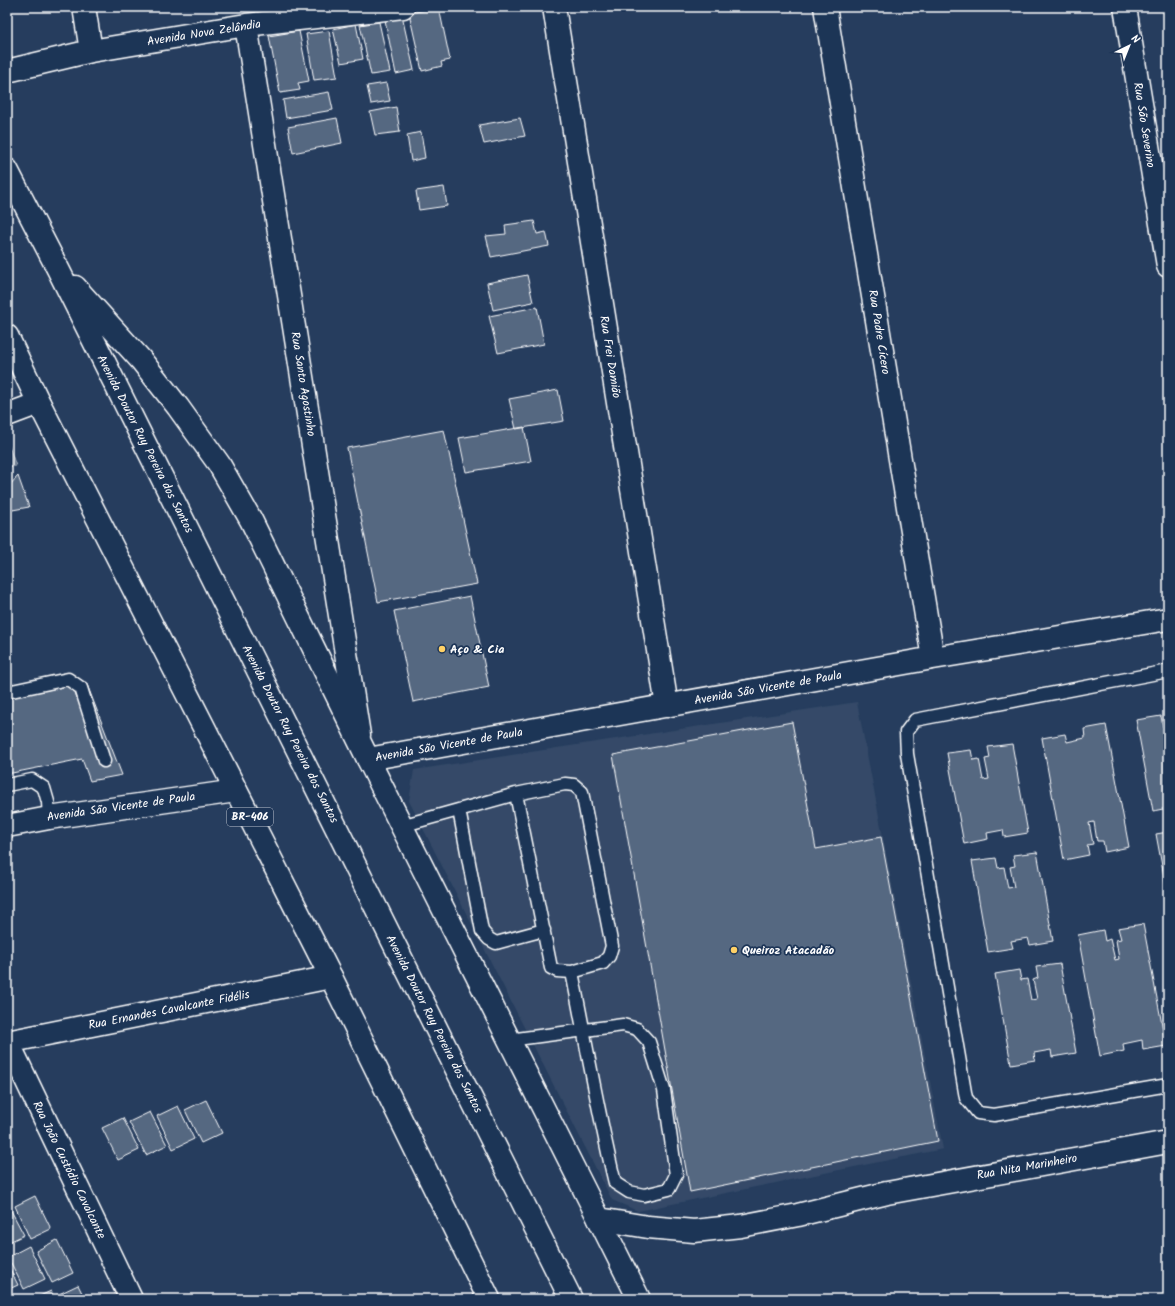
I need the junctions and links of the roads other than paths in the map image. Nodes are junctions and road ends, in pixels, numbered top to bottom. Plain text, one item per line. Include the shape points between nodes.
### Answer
1 (84, 7) edge
2 (403, 7) edge
3 (554, 7) edge
4 (825, 7) edge
5 (1125, 7) edge
6 (246, 25) junction
7 (91, 51) junction
8 (7, 71) edge
9 (7, 170) edge
10 (1168, 266) edge
11 (58, 269) junction
12 (7, 336) edge
13 (39, 403) junction
14 (7, 415) edge
15 (1168, 619) edge
16 (933, 658) junction
17 (1168, 670) edge
18 (7, 692) edge
19 (667, 706) junction
20 (364, 751) junction
21 (104, 761) dead end
22 (7, 785) edge
23 (236, 790) junction
24 (516, 794) junction
25 (459, 810) junction
26 (49, 818) junction
27 (7, 826) edge
28 (401, 826) junction
29 (544, 930) junction
30 (572, 972) junction
31 (331, 977) junction
32 (584, 1030) junction
33 (509, 1040) junction
34 (7, 1042) edge
35 (1168, 1085) edge
36 (1168, 1142) edge
37 (599, 1219) junction
38 (131, 1299) edge
39 (489, 1299) edge
40 (571, 1299) edge
41 (639, 1299) edge

1 - 7 main road
2 - 6 main road, Avenida Nova Zelândia
3 - 19 main road, Rua Frei Damião
4 - 16 main road, Rua Padre Cícero
5 - 10 main road, Rua São Severino
6 - 7 main road, Avenida Nova Zelândia
6 - 20 main road, Rua Santo Agostinho
7 - 8 main road, Avenida Nova Zelândia
9 - 11 main road, Avenida Doutor Ruy Pereira dos Santos
11 - 20 main road via 141,360 219,464 251,520
11 - 40 main road, Avenida Doutor Ruy Pereira dos Santos
12 - 13 main road, BR-406
13 - 14 main road
13 - 23 main road, BR-406
15 - 16 main road, Avenida São Vicente de Paula
16 - 19 main road, Avenida São Vicente de Paula
17 - 35 lane via 915,720 906,732 906,754 966,1098 978,1113 994,1115
18 - 21 lane via 68,680 76,683 81,688
19 - 20 main road, Avenida São Vicente de Paula
20 - 28 main road
22 - 26 lane via 32,780 44,788
23 - 26 main road, Avenida São Vicente de Paula
23 - 31 main road, BR-406
24 - 25 lane
24 - 29 lane
24 - 30 lane via 565,784 574,785 582,792 612,946 609,956 603,963
25 - 28 lane
25 - 29 lane via 482,931 496,943
26 - 27 main road, Avenida São Vicente de Paula
28 - 33 main road
29 - 30 lane via 551,968 557,972
30 - 32 lane
31 - 34 main road, Rua Ernandes Cavalcante Fidélis
31 - 39 main road, BR-406
32 - 32 lane via 623,1025 637,1029 649,1042 664,1090 675,1167 676,1175 669,1189 644,1195 629,1192 615,1183
32 - 33 lane
33 - 37 main road
34 - 38 main road, Rua João Custódio Cavalcante
36 - 37 main road, Rua Nita Marinheiro via 887,1193 741,1226 694,1231
37 - 41 main road

